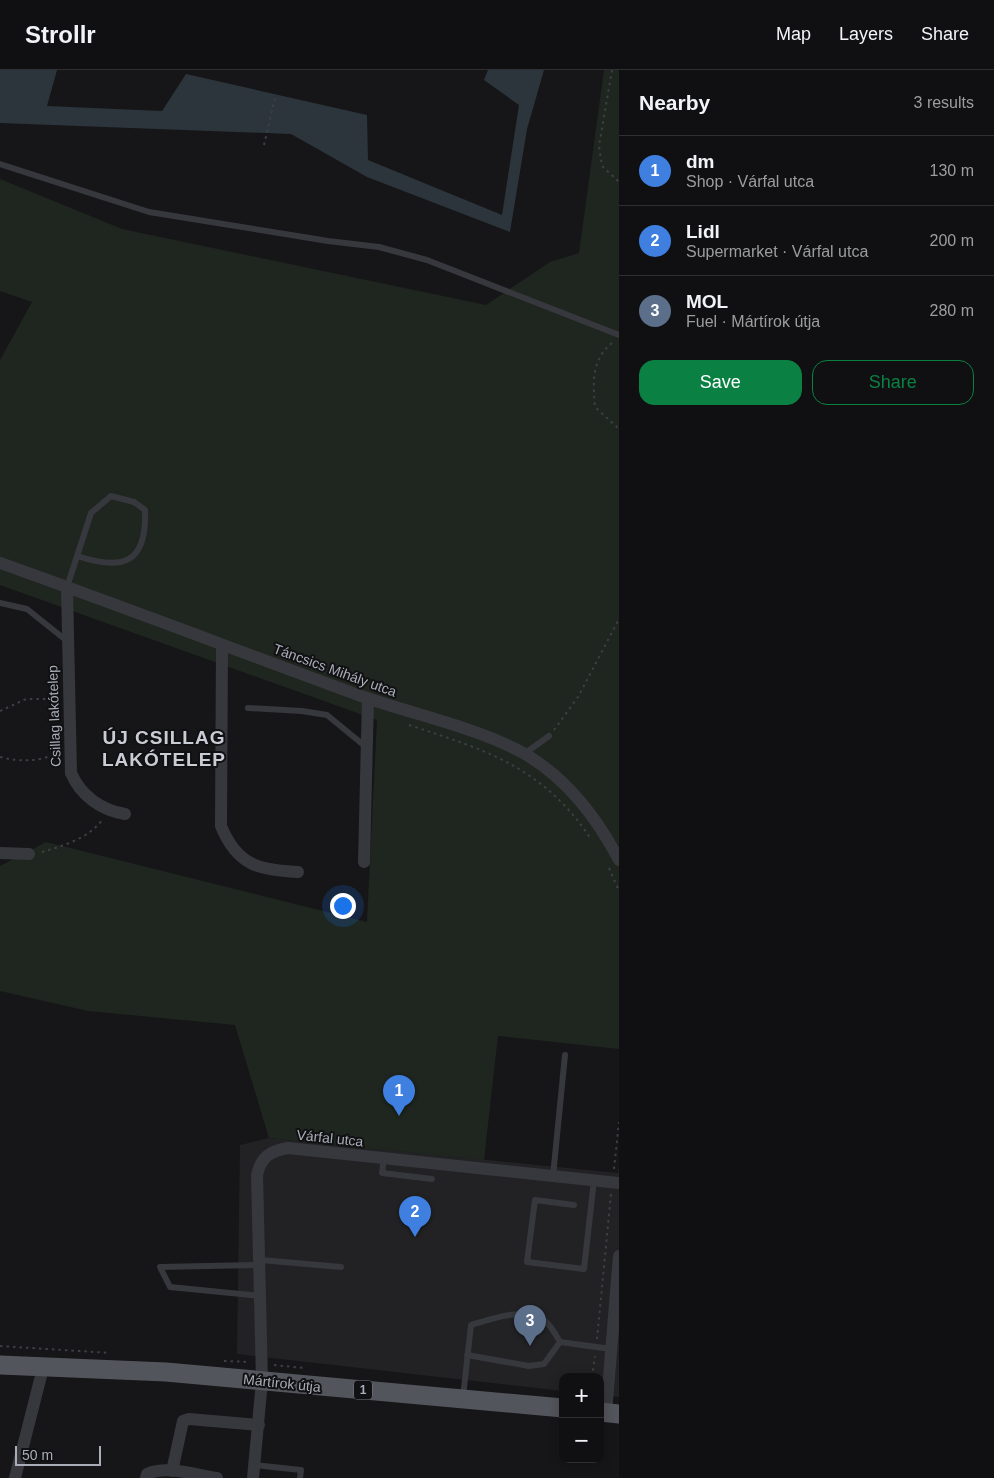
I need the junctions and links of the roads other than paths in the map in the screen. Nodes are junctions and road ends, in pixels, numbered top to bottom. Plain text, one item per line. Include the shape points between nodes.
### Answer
1 (0, 164) edge
2 (619, 335) edge
3 (77, 556) junction
4 (0, 563) edge
5 (67, 587) junction
6 (0, 603) edge
7 (67, 641) junction
8 (222, 646) junction
9 (368, 698) junction
10 (248, 708) dead end
11 (550, 736) road end
12 (366, 747) junction
13 (524, 754) junction
14 (125, 814) dead end
15 (0, 853) edge
16 (29, 854) road end
17 (364, 862) dead end
18 (613, 862) edge
19 (298, 872) dead end
20 (565, 1055) dead end
21 (384, 1158) junction
22 (553, 1176) junction
23 (432, 1179) dead end
24 (594, 1180) junction
25 (616, 1183) edge
26 (574, 1205) dead end
27 (619, 1256) edge
28 (261, 1262) junction
29 (341, 1267) dead end
30 (261, 1296) junction
31 (560, 1342) junction
32 (611, 1348) junction
33 (467, 1355) junction
34 (0, 1365) edge
35 (44, 1368) junction
36 (262, 1381) junction
37 (463, 1400) junction
38 (559, 1408) edge
39 (608, 1413) edge
40 (260, 1426) junction
41 (172, 1471) junction
42 (253, 1472) edge
43 (14, 1478) edge
44 (146, 1478) edge
45 (217, 1478) edge
46 (300, 1478) edge

1 - 2 lane via 149,212 408,254
3 - 3 lane via 91,513 111,496 134,502 145,510 142,542 128,561 102,564
3 - 5 lane
4 - 5 street, Táncsics Mihály utca
5 - 7 street, Csillag lakótelep
5 - 8 street, Táncsics Mihály utca
6 - 7 lane via 27,609
7 - 14 street, Csillag lakótelep via 71,773 88,798 108,811
8 - 9 street, Táncsics Mihály utca
8 - 19 street via 221,826 233,850 252,864 272,871
9 - 12 street
9 - 13 street, Táncsics Mihály utca via 498,741
10 - 12 lane via 327,715
11 - 13 lane
12 - 17 street
13 - 18 street, Táncsics Mihály utca via 573,794 600,826
15 - 16 street
20 - 22 lane
21 - 22 street, Várfal utca
21 - 23 lane via 382,1173
21 - 28 street, Várfal utca via 288,1148 268,1154 257,1175
22 - 24 street, Várfal utca
24 - 25 street, Várfal utca
24 - 26 lane via 584,1269 528,1262 535,1200
27 - 32 street
28 - 29 lane
28 - 30 street, Várfal utca
28 - 30 lane via 160,1267 170,1287
30 - 36 street, Várfal utca
31 - 32 lane
31 - 33 lane via 544,1364 529,1366
31 - 33 lane via 544,1320 525,1315 498,1316 470,1325
32 - 39 street
33 - 37 lane
34 - 35 main road, Mártírok útja / 1
35 - 36 main road, Mártírok útja / 1 via 166,1372
35 - 43 street
36 - 37 main road, Mártírok útja / 1
36 - 40 street, Várfal utca
37 - 38 main road, Mártírok útja / 1
40 - 41 street via 189,1419 183,1422
40 - 42 street, Várfal utca
41 - 44 street via 153,1471
41 - 45 street
42 - 46 lane via 301,1470

